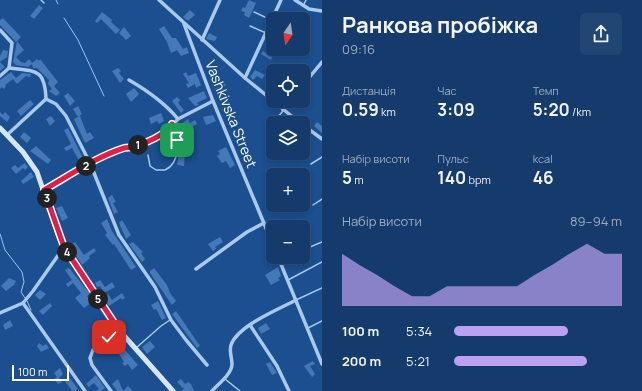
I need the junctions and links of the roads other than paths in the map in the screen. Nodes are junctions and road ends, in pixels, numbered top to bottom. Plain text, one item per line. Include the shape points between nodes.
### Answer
1 (42, 0) edge
2 (159, 0) edge
3 (220, 0) edge
4 (281, 0) edge
5 (295, 0) edge
6 (306, 0) edge
7 (44, 3) dead end
8 (303, 6) junction
9 (322, 10) edge
10 (254, 12) dead end
11 (275, 12) edge
12 (266, 18) edge
13 (184, 24) junction
14 (250, 26) dead end
15 (0, 30) edge
16 (266, 33) joint
17 (202, 40) junction
18 (322, 62) edge
19 (9, 68) junction
20 (0, 76) edge
21 (310, 77) edge
22 (245, 78) junction
23 (129, 80) dead end
24 (46, 99) junction
25 (213, 101) junction
26 (283, 110) junction
27 (278, 116) edge
28 (291, 116) edge
29 (178, 119) junction
30 (172, 124) junction
31 (0, 128) edge
32 (310, 130) edge
33 (7, 135) junction
34 (322, 139) edge
35 (148, 155) dead end
36 (322, 158) edge
37 (90, 163) junction
38 (311, 164) dead end
39 (44, 190) junction
40 (322, 199) edge
41 (312, 205) dead end
42 (264, 223) junction
43 (266, 228) edge
44 (322, 242) edge
45 (64, 247) junction
46 (310, 247) edge
47 (322, 262) edge
48 (281, 264) edge
49 (196, 269) dead end
50 (288, 280) junction
51 (322, 288) edge
52 (296, 300) junction
53 (23, 303) junction
54 (0, 313) edge
55 (171, 320) junction
56 (322, 321) edge
57 (250, 325) junction
58 (308, 328) junction
59 (119, 330) junction
60 (135, 349) junction
61 (322, 352) edge
62 (317, 354) junction
63 (322, 364) edge
64 (207, 365) dead end
65 (224, 378) junction
66 (85, 391) edge
67 (112, 391) edge
68 (173, 391) edge
69 (212, 391) edge
70 (240, 391) edge
71 (289, 391) edge

1 - 7 lane
2 - 13 street, Vashkivska Street
3 - 17 street
4 - 11 street
5 - 8 street
6 - 8 lane
8 - 9 street
10 - 12 lane
13 - 17 street
13 - 25 street, Vashkivska Street
14 - 16 lane
15 - 19 street via 12,43
16 - 22 street
17 - 22 street
18 - 21 street
19 - 20 street
19 - 24 street via 32,71 40,75 44,80
22 - 26 street
23 - 29 street via 165,104
24 - 33 street
24 - 37 street via 56,104 66,116
25 - 29 street
25 - 42 street, Vashkivska Street
26 - 27 lane
26 - 28 street
29 - 30 street
30 - 35 lane via 177,140 173,164 165,170 156,170 150,166
30 - 37 street via 150,140 132,148 123,148
31 - 33 street
32 - 34 street
33 - 39 street via 31,162
36 - 38 lane
37 - 39 street
37 - 55 street via 118,235 155,287 166,305
39 - 45 street
40 - 41 lane
42 - 43 street, Vashkivska Street
42 - 49 street via 246,232
44 - 46 lane
45 - 53 street
45 - 59 street
47 - 50 lane
48 - 50 street
50 - 52 street
51 - 52 lane
52 - 57 street
52 - 58 street
53 - 54 street
53 - 66 street
55 - 60 lane
55 - 64 street
56 - 58 lane
57 - 65 street via 237,335 231,344 232,364
57 - 71 street via 277,366
58 - 62 street
59 - 60 street
59 - 67 street via 93,350 90,358 92,365
60 - 68 street
61 - 62 lane
62 - 63 street
65 - 69 street
65 - 70 lane

